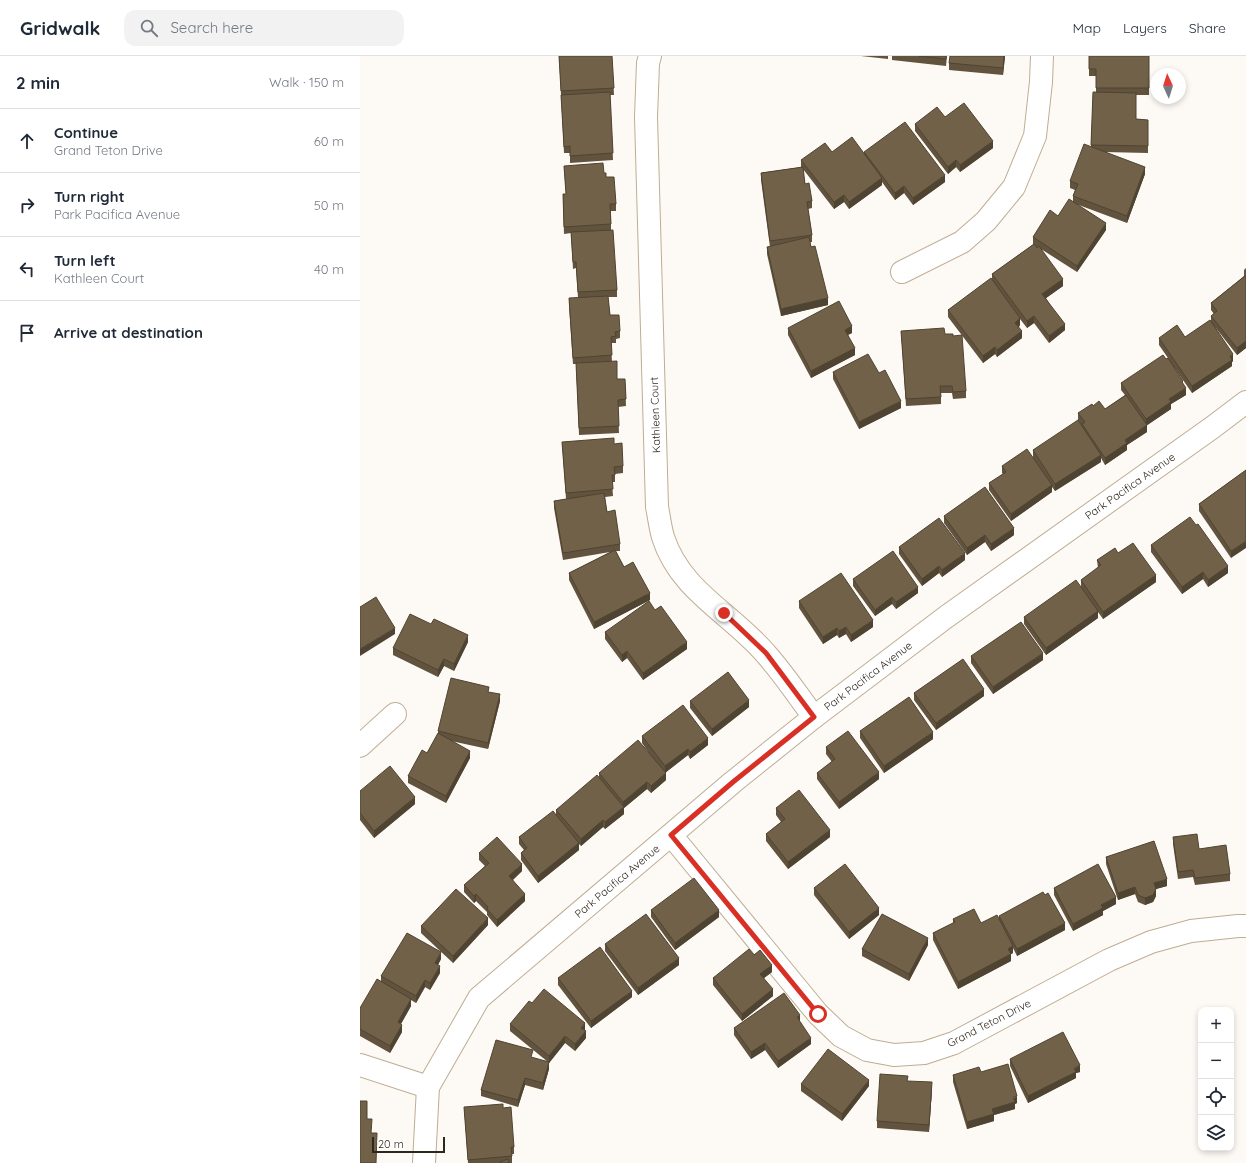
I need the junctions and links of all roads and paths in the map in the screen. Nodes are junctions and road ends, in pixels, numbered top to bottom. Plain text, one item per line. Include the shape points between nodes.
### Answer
1 (650, 56) edge
2 (1042, 56) edge
3 (902, 272) dead end
4 (1246, 402) edge
5 (395, 714) dead end
6 (814, 717) junction
7 (360, 746) edge
8 (671, 835) junction
9 (1246, 926) edge
10 (360, 1065) edge
11 (428, 1087) junction
12 (424, 1163) edge

1 - 6 street, Kathleen Court via 646,125 657,506 662,536 674,562 690,584 766,653
2 - 3 street via 1035,136 1014,187 986,221 962,242
4 - 6 street, Park Pacifica Avenue via 946,617
5 - 7 street
6 - 8 street, Park Pacifica Avenue
8 - 9 street, Grand Teton Drive via 818,1014 842,1036 867,1050 894,1055 924,1053 954,1043 1109,960 1150,942 1191,931
8 - 11 street, Park Pacifica Avenue via 479,998
10 - 11 street
11 - 12 street, Park Pacifica Avenue

